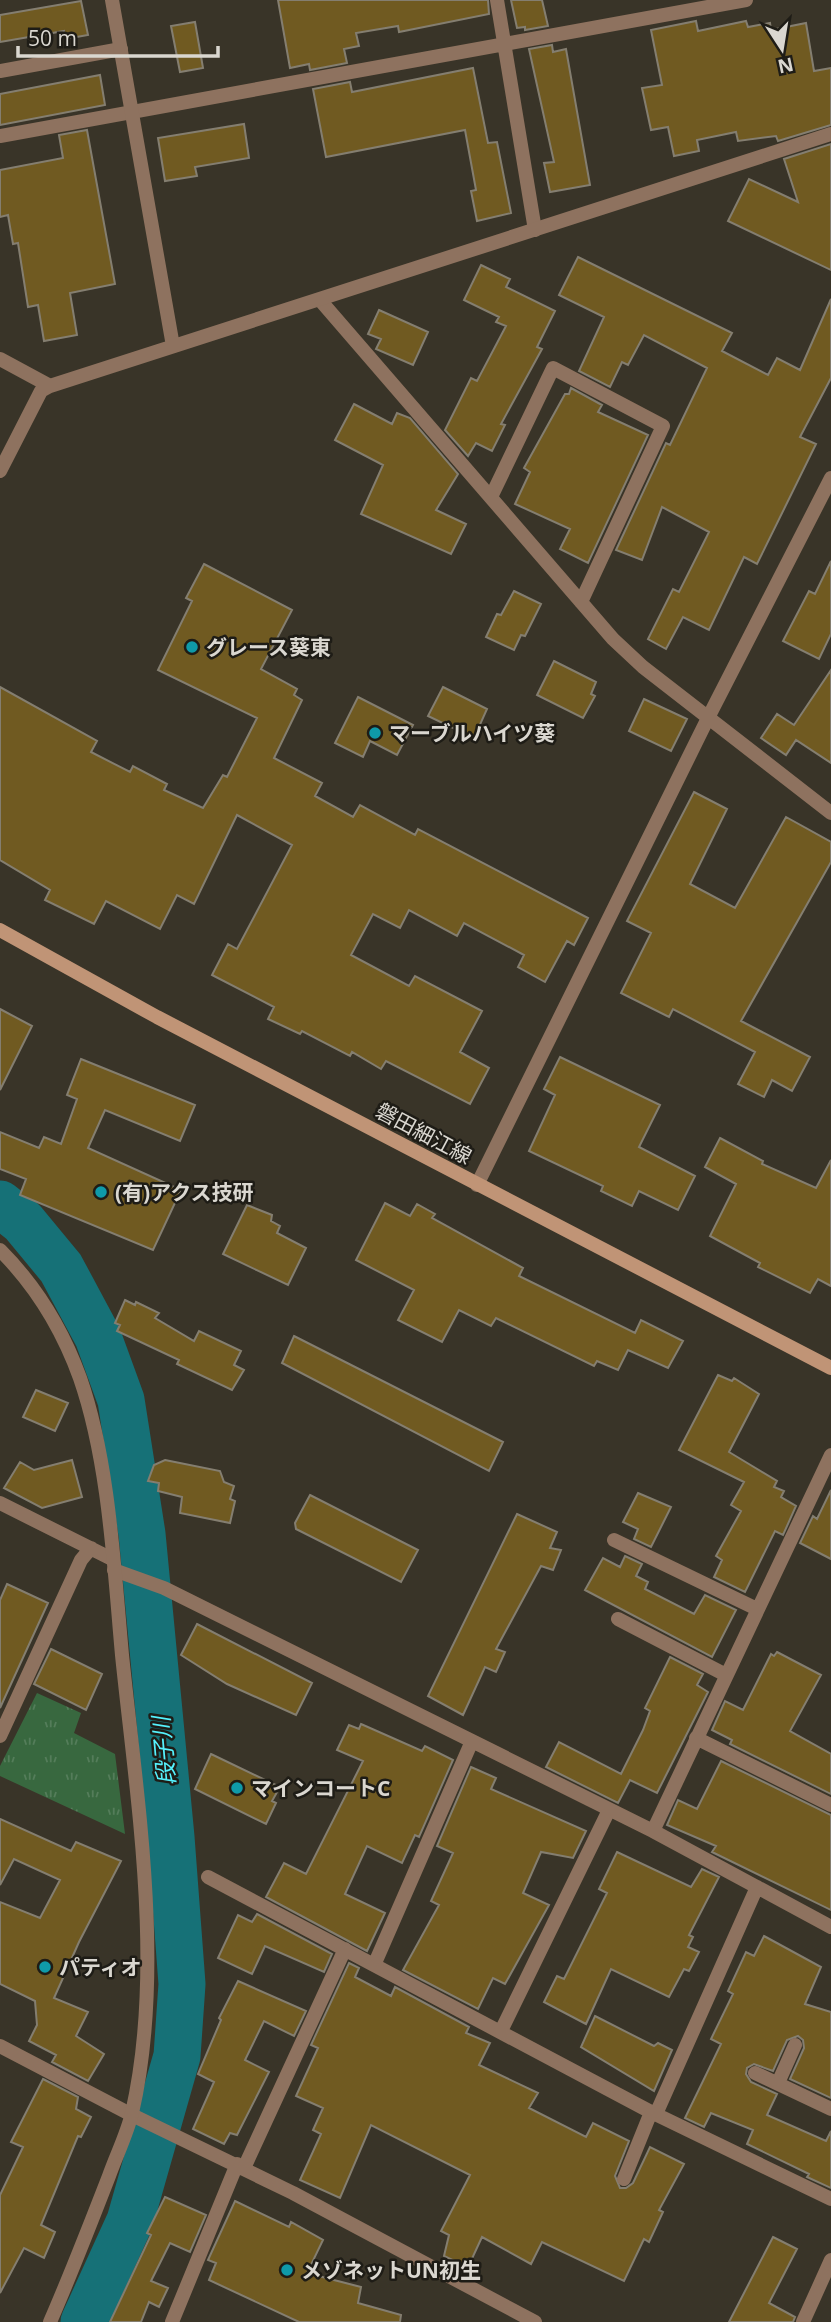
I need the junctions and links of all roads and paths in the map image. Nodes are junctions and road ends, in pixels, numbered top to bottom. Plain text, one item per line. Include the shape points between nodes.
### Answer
1 (112, 0) edge
2 (497, 0) edge
3 (746, 0) edge
4 (504, 42) junction
5 (121, 49) junction
6 (0, 71) edge
7 (132, 110) junction
8 (831, 134) edge
9 (0, 136) edge
10 (535, 230) junction
11 (320, 300) junction
12 (173, 346) junction
13 (0, 359) edge
14 (50, 386) junction
15 (0, 471) edge
16 (831, 478) edge
17 (491, 497) junction
18 (581, 602) junction
19 (709, 716) junction
20 (831, 813) edge
21 (0, 930) edge
22 (477, 1185) junction
23 (0, 1250) edge
24 (831, 1368) edge
25 (831, 1455) edge
26 (0, 1503) edge
27 (614, 1540) dead end
28 (91, 1548) junction
29 (113, 1564) junction
30 (757, 1609) junction
31 (618, 1619) dead end
32 (726, 1675) junction
33 (0, 1736) edge
34 (696, 1738) junction
35 (472, 1741) junction
36 (831, 1805) edge
37 (609, 1810) junction
38 (653, 1831) junction
39 (208, 1877) dead end
40 (757, 1887) junction
41 (831, 1927) edge
42 (345, 1949) junction
43 (375, 1963) junction
44 (501, 2031) junction
45 (795, 2045) dead end
46 (0, 2046) edge
47 (755, 2073) dead end
48 (778, 2083) junction
49 (831, 2109) edge
50 (654, 2113) junction
51 (132, 2115) junction
52 (240, 2166) junction
53 (624, 2179) dead end
54 (831, 2199) edge
55 (831, 2260) edge
56 (50, 2322) edge
57 (172, 2322) edge
58 (535, 2322) edge
59 (803, 2322) edge

1 - 5 street
2 - 4 street
3 - 4 street
4 - 7 street
4 - 10 street
5 - 6 street
5 - 7 street
7 - 9 street
7 - 12 street
8 - 10 street
10 - 11 street
11 - 12 street
11 - 17 street
12 - 14 street
13 - 14 street
14 - 15 street via 41,391
16 - 19 street
17 - 18 street
17 - 18 street via 553,368 663,426
18 - 19 street via 643,667
19 - 20 street
19 - 22 street
21 - 22 main road, 磐田細江線
22 - 24 main road, 磐田細江線
23 - 29 street via 52,1318 80,1378 96,1438
25 - 30 street
26 - 28 street
27 - 30 street
28 - 29 street
28 - 33 street via 80,1560
29 - 35 street
29 - 51 street via 144,1866 143,2045
30 - 32 street
31 - 32 street
32 - 34 street
34 - 36 street
34 - 38 street
35 - 37 street
35 - 43 street
37 - 38 street
37 - 44 street
38 - 40 street
39 - 42 street
40 - 41 street
40 - 50 street
42 - 43 street
42 - 52 street
43 - 44 street
44 - 50 street
45 - 48 street
46 - 51 street
47 - 48 street
48 - 49 street
50 - 53 street
50 - 54 street
51 - 52 street
51 - 56 street
52 - 57 street
52 - 58 street
55 - 59 street

